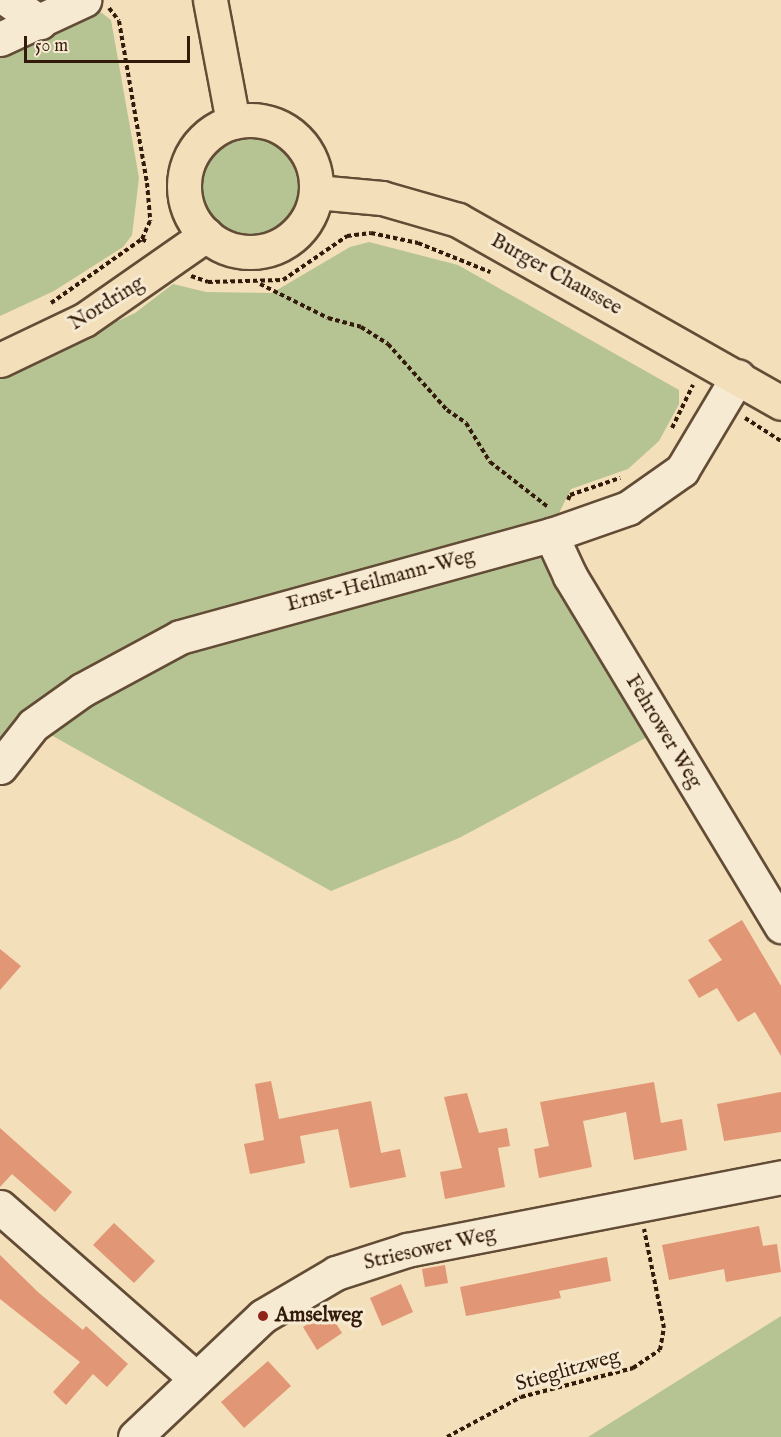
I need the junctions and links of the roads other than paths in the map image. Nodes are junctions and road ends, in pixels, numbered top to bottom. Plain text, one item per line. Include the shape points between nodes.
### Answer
1 (8, 0) edge
2 (84, 0) edge
3 (210, 0) edge
4 (40, 22) junction
5 (0, 39) edge
6 (233, 122) junction
7 (316, 192) junction
8 (206, 235) junction
9 (0, 360) edge
10 (738, 376) junction
11 (781, 403) edge
12 (564, 523) junction
13 (0, 766) edge
14 (781, 926) edge
15 (781, 1177) edge
16 (0, 1208) edge
17 (194, 1377) junction
18 (135, 1437) edge

1 - 4 street
2 - 4 street
3 - 6 main road
4 - 5 street
6 - 7 main road via 260,121 295,138 314,169
6 - 8 main road via 202,141 186,172 186,201
7 - 8 main road via 298,231 269,249 237,250
7 - 10 main road, Burger Chaussee via 381,198 458,220
8 - 9 main road, Nordring via 84,320
10 - 11 main road, Burger Chaussee
10 - 12 street, Ernst-Heilmann-Weg via 682,470 628,508
12 - 13 street, Ernst-Heilmann-Weg via 180,637 82,690 33,725
12 - 14 street, Fehrower Weg via 570,576
15 - 17 street, Striesower Weg via 363,1262 263,1316
16 - 17 street
17 - 18 street, Striesower Weg

